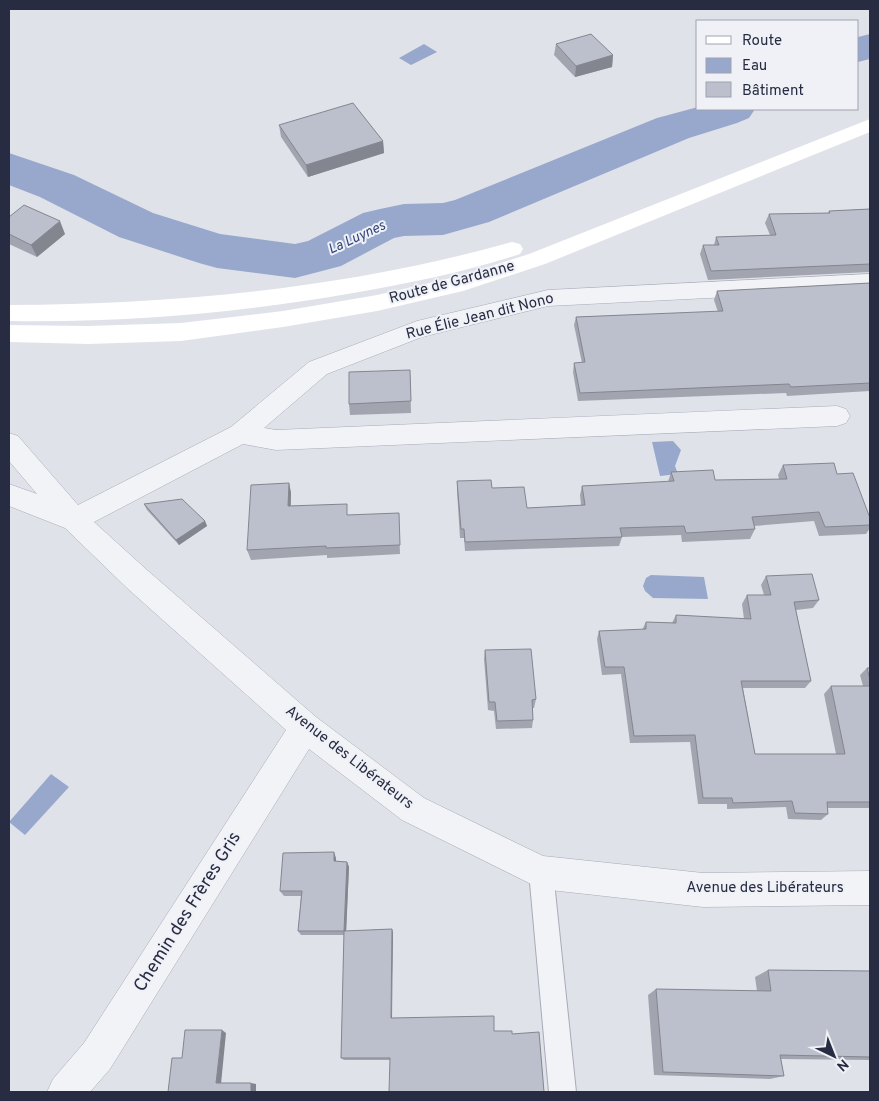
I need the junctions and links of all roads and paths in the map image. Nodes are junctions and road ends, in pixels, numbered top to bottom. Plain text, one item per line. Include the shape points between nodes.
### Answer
1 (870, 110) edge
2 (870, 125) edge
3 (870, 282) edge
4 (9, 313) edge
5 (9, 334) edge
6 (837, 416) dead end
7 (240, 434) junction
8 (9, 443) edge
9 (9, 495) edge
10 (74, 520) junction
11 (305, 727) junction
12 (541, 872) junction
13 (870, 888) edge
14 (66, 1092) edge
15 (563, 1092) edge

1 - 4 main road, Route de Gardanne via 588,222 509,250 415,274 292,297 176,309
2 - 5 main road, Route de Gardanne via 536,259 463,283 377,303 182,332
3 - 7 street, Rue Élie Jean dit Nono via 539,300 417,330 318,368
6 - 7 street via 276,440
7 - 10 street, Rue Élie Jean dit Nono
8 - 10 street, Avenue des Libérateurs
9 - 10 street
10 - 11 street, Avenue des Libérateurs
11 - 12 street, Avenue des Libérateurs via 413,809
11 - 14 street, Chemin des Frères Gris via 97,1056
12 - 13 street, Avenue des Libérateurs via 703,890
12 - 15 lane

